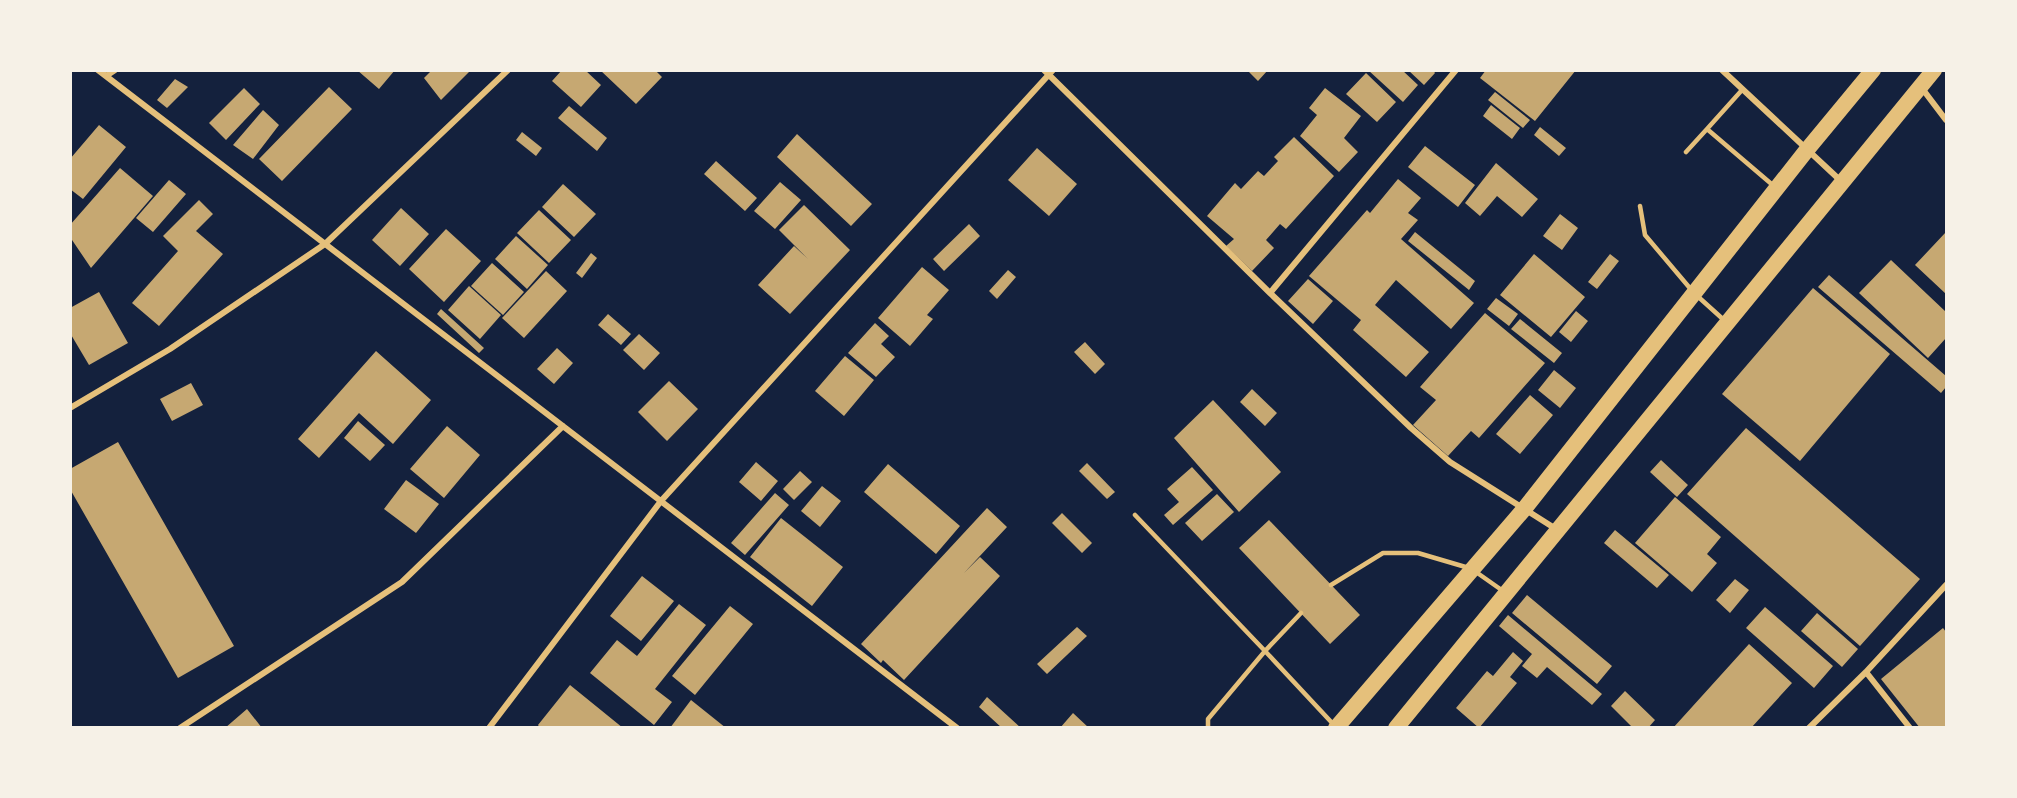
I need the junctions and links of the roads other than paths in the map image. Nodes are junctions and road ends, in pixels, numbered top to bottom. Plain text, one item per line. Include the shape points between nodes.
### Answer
1 (98, 70) edge
2 (115, 70) edge
3 (508, 70) edge
4 (1456, 70) edge
5 (1722, 70) edge
6 (1934, 70) edge
7 (1049, 72) edge
8 (105, 76) junction
9 (1865, 77) edge
10 (1921, 87) junction
11 (1742, 90) junction
12 (1947, 120) edge
13 (1707, 129) junction
14 (1806, 151) junction
15 (1686, 152) dead end
16 (1842, 183) junction
17 (1777, 189) junction
18 (1640, 206) dead end
19 (325, 244) junction
20 (1270, 293) junction
21 (1694, 293) junction
22 (1728, 323) junction
23 (70, 408) edge
24 (563, 426) junction
25 (660, 501) junction
26 (1525, 508) junction
27 (1135, 515) dead end
28 (1557, 531) junction
29 (1472, 569) junction
30 (1331, 585) dead end
31 (1947, 585) edge
32 (1506, 593) junction
33 (1301, 613) dead end
34 (1265, 651) junction
35 (1866, 672) junction
36 (1336, 727) edge
37 (180, 728) edge
38 (489, 728) edge
39 (957, 728) edge
40 (1208, 728) edge
41 (1396, 728) edge
42 (1809, 728) edge
43 (1910, 728) edge

1 - 8 street
2 - 8 street
3 - 19 street
4 - 20 street
5 - 11 street
6 - 10 highway
7 - 20 street
7 - 25 street
8 - 19 street
9 - 14 highway
10 - 12 street
10 - 16 highway
11 - 13 lane
11 - 14 street
13 - 15 lane
13 - 17 lane
14 - 16 street
14 - 17 highway
16 - 22 highway
17 - 21 highway
18 - 21 lane via 1645,235
19 - 23 street via 170,349
19 - 24 street
20 - 26 street via 1450,462
21 - 22 lane
21 - 26 highway
22 - 28 highway
24 - 25 street
24 - 37 street via 402,582
25 - 38 street
25 - 39 street
26 - 28 street
26 - 29 highway
27 - 34 lane
28 - 32 highway
29 - 30 lane via 1418,553 1383,552
29 - 32 lane
29 - 36 highway
31 - 35 street
32 - 41 highway
33 - 34 lane
34 - 36 lane
34 - 40 lane via 1208,719
35 - 42 street
35 - 43 street

